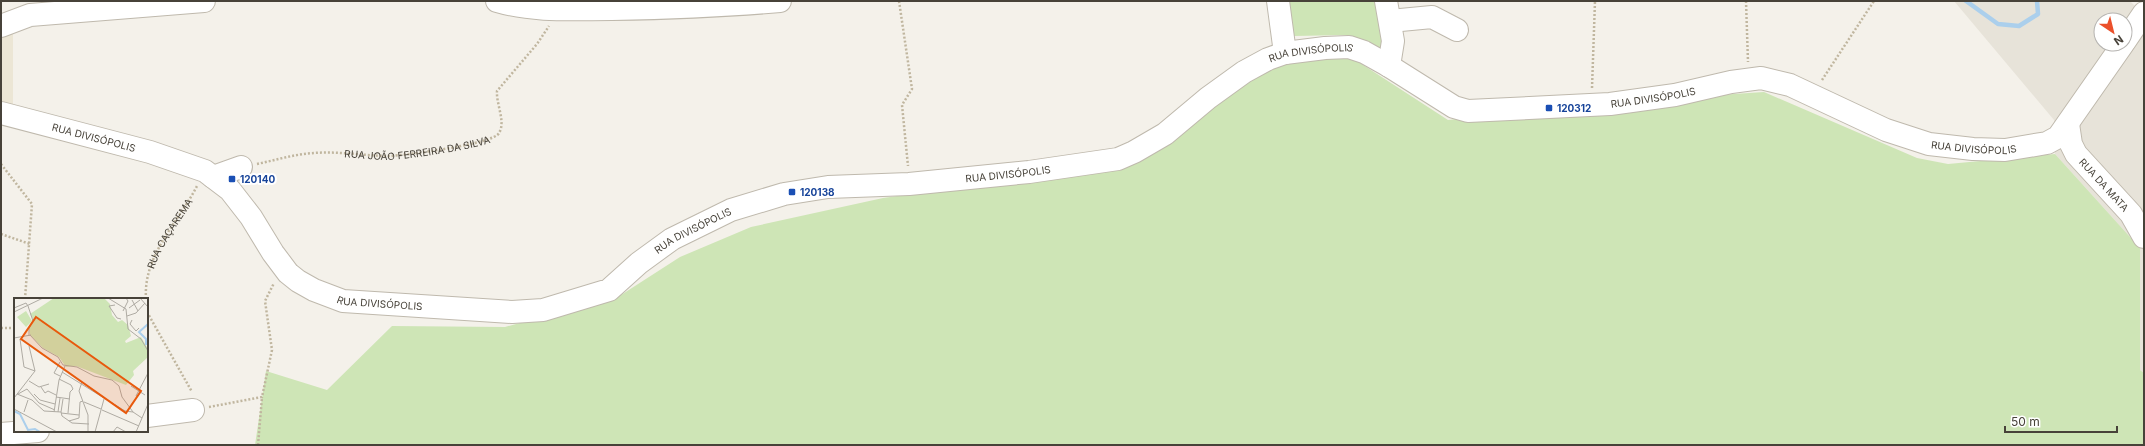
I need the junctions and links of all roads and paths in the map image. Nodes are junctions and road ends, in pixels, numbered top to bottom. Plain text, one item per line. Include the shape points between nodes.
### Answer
1 (204, 1) edge
2 (497, 1) edge
3 (780, 1) edge
4 (899, 1) edge
5 (1278, 1) edge
6 (1595, 1) edge
7 (1746, 1) edge
8 (1874, 1) edge
9 (561, 9) junction
10 (1388, 11) edge
11 (2144, 13) edge
12 (1, 26) edge
13 (2133, 29) edge
14 (1457, 30) dead end
15 (2118, 52) edge
16 (1285, 53) junction
17 (1389, 66) junction
18 (1749, 80) junction
19 (1811, 95) junction
20 (1591, 105) junction
21 (1, 114) edge
22 (2063, 140) junction
23 (1, 164) edge
24 (241, 167) joint
25 (209, 174) junction
26 (909, 184) junction
27 (1, 234) edge
28 (2144, 236) edge
29 (30, 244) junction
30 (283, 265) junction
31 (25, 298) edge
32 (146, 298) edge
33 (148, 314) edge
34 (1, 328) edge
35 (14, 328) edge
36 (262, 397) junction
37 (193, 410) junction
38 (148, 416) edge
39 (1, 434) edge
40 (33, 435) edge
41 (258, 445) edge

1 - 12 street via 30,15
2 - 9 street via 513,6
3 - 9 street via 721,6
4 - 26 path via 912,89 902,105
5 - 16 street
6 - 20 path
7 - 18 path
8 - 19 path
9 - 24 path, RUA JOÃO FERREIRA DA SILVA via 537,44 498,91 501,129 498,136 489,141 392,156 313,152
10 - 14 street via 1432,17
10 - 17 street via 1393,41
11 - 13 street
15 - 22 street
16 - 17 street, RUA DIVISÓPOLIS via 1350,47
16 - 26 street, RUA DIVISÓPOLIS via 1244,72 1165,134 1118,158 1065,168
17 - 20 street, RUA DIVISÓPOLIS via 1454,107 1468,110
18 - 19 street, RUA DIVISÓPOLIS via 1761,78 1790,85
18 - 20 street, RUA DIVISÓPOLIS via 1675,95
19 - 22 street, RUA DIVISÓPOLIS via 1886,130 1930,144 2005,150
21 - 25 street, RUA DIVISÓPOLIS via 150,152
22 - 28 street, RUA DA MATA via 2131,214
23 - 29 path via 32,204
24 - 25 street
25 - 30 street, RUA DIVISÓPOLIS via 230,190
25 - 32 path, RUA CAÇAREMA via 153,257 148,271
26 - 30 street, RUA DIVISÓPOLIS via 828,186 784,194 731,210 672,239 639,263 609,290 543,310 512,312 344,301 298,282
27 - 29 path
29 - 31 path
30 - 36 path via 265,301 272,350
33 - 37 path via 192,391
34 - 35 path
36 - 37 path
36 - 41 path
37 - 38 street
39 - 40 street

